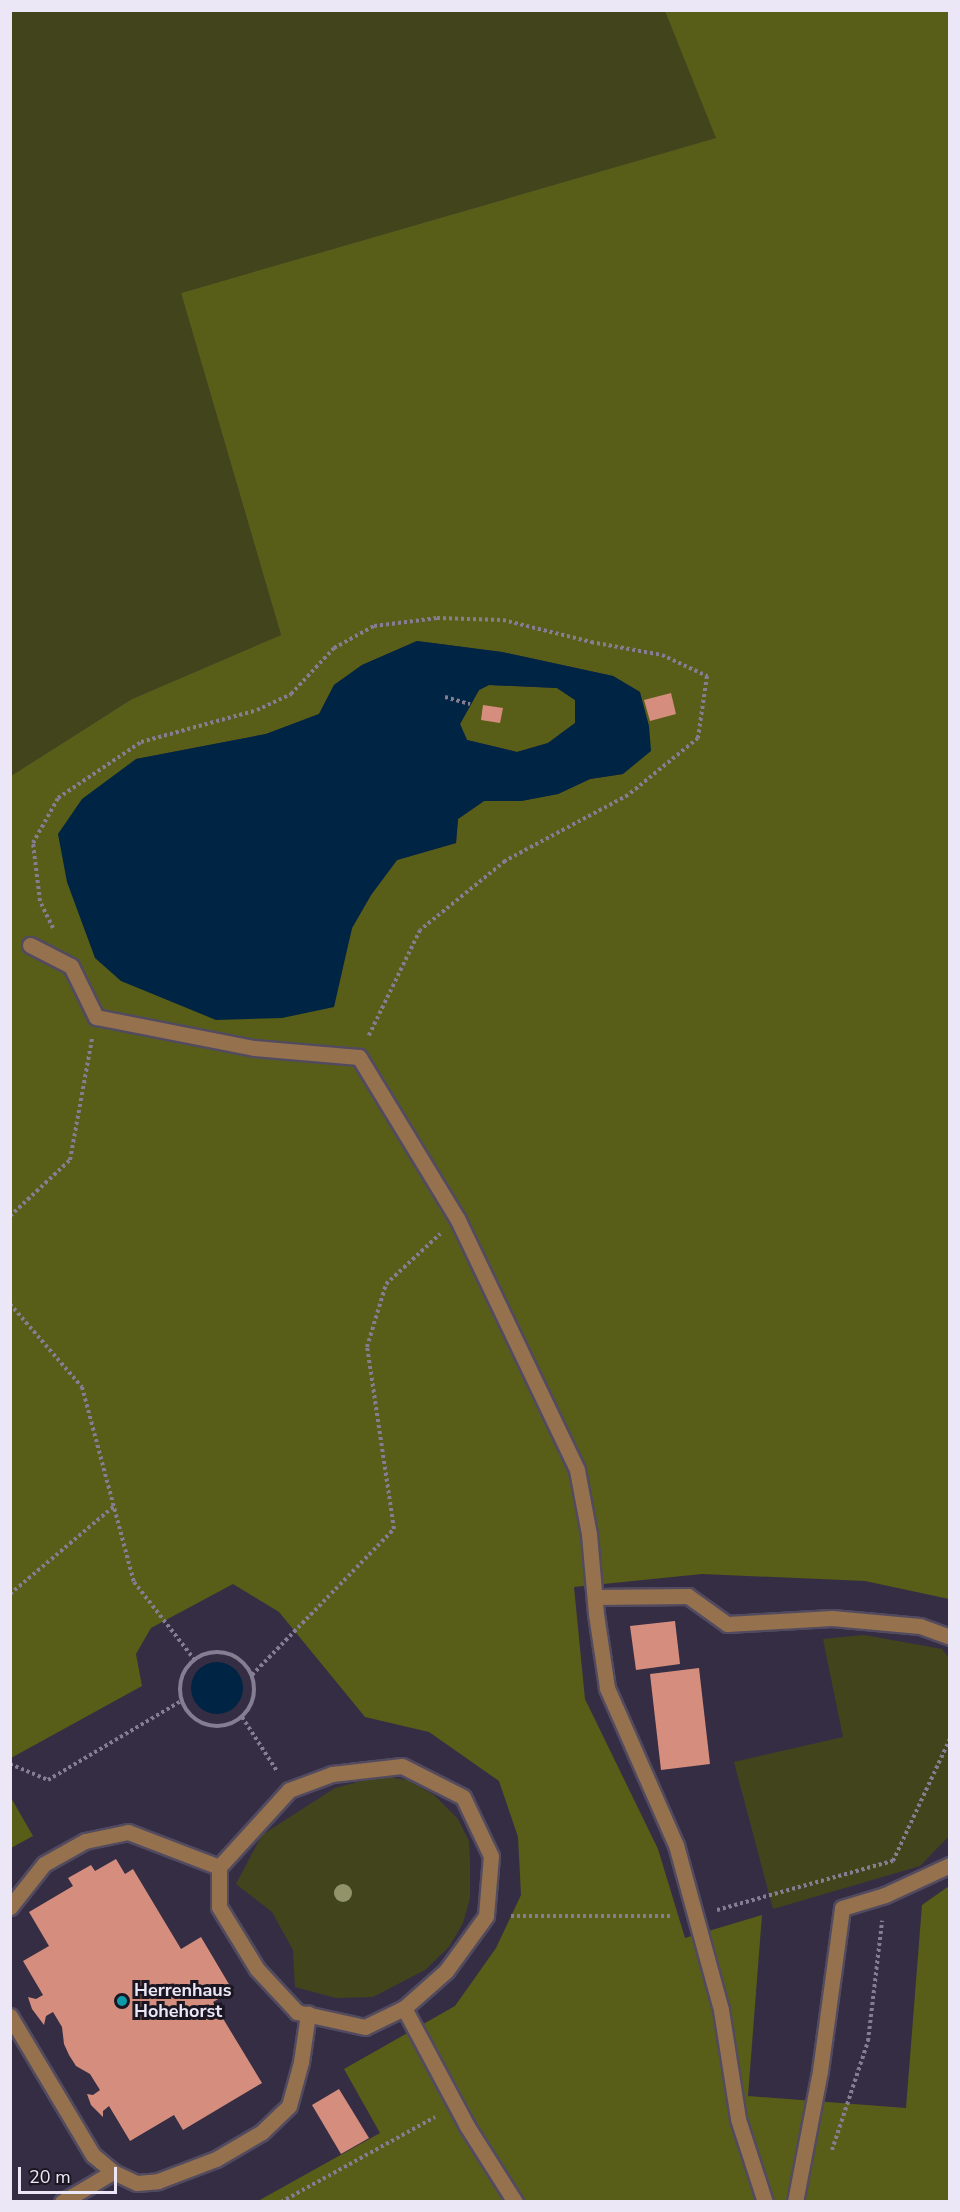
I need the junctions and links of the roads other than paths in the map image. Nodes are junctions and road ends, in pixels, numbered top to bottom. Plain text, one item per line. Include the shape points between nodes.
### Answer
1 (30, 945) dead end
2 (595, 1597) junction
3 (950, 1637) edge
4 (950, 1865) edge
5 (219, 1867) junction
6 (10, 1907) edge
7 (404, 2008) junction
8 (308, 2014) junction
9 (10, 2016) edge
10 (113, 2172) junction
11 (62, 2202) edge
12 (514, 2202) edge
13 (765, 2202) edge
14 (795, 2202) edge

1 - 2 lane via 71,966 96,1017 254,1048 359,1057 457,1218 577,1470 590,1534
2 - 3 lane via 688,1596 726,1624 832,1618 921,1626
2 - 13 lane via 607,1688 676,1845 721,2010 738,2119
4 - 14 lane via 885,1895 842,1908 820,2071
5 - 6 lane via 128,1832 86,1840 44,1864
5 - 7 lane via 289,1790 332,1774 402,1766 463,1797 491,1856 486,1916 446,1971
5 - 8 lane via 219,1907 224,1916 257,1969 297,2012
7 - 8 lane via 365,2027
7 - 12 lane via 456,2106
8 - 10 lane via 302,2062 289,2106 262,2132 216,2159 158,2181 137,2183
9 - 10 lane via 93,2156
10 - 11 lane

